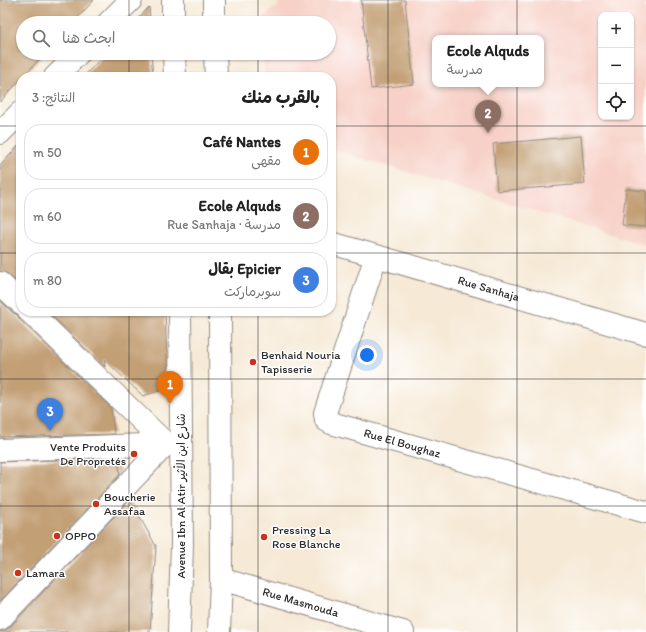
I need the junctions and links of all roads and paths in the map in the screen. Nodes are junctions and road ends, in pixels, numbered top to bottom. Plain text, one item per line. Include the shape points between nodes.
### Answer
1 (131, 0) edge
2 (172, 0) edge
3 (214, 0) edge
4 (115, 16) edge
5 (173, 16) edge
6 (214, 16) edge
7 (72, 60) edge
8 (174, 60) edge
9 (215, 60) edge
10 (60, 72) edge
11 (174, 72) edge
12 (216, 72) edge
13 (16, 117) edge
14 (0, 133) edge
15 (336, 244) edge
16 (376, 256) junction
17 (0, 283) edge
18 (16, 298) edge
19 (34, 316) edge
20 (180, 316) edge
21 (220, 316) edge
22 (646, 334) edge
23 (174, 444) junction
24 (0, 450) edge
25 (646, 512) edge
26 (221, 579) junction
27 (0, 619) edge
28 (179, 632) edge
29 (219, 632) edge
30 (403, 632) edge

1 - 4 street
2 - 5 street
3 - 6 street
7 - 10 street
8 - 11 street
9 - 12 street
13 - 14 street
15 - 16 street, Rue Sanhaja
16 - 22 street, Rue Sanhaja
16 - 25 street, Rue El Boughaz via 325,413 326,420 331,424
17 - 18 street
19 - 23 street
20 - 23 street, Avenue Ibn Al Atir شارع ابن الأثير
21 - 26 street
23 - 24 street
23 - 27 street
23 - 28 street, Avenue Ibn Al Atir شارع ابن الأثير via 182,545
26 - 29 street
26 - 30 street, Rue Masmouda

